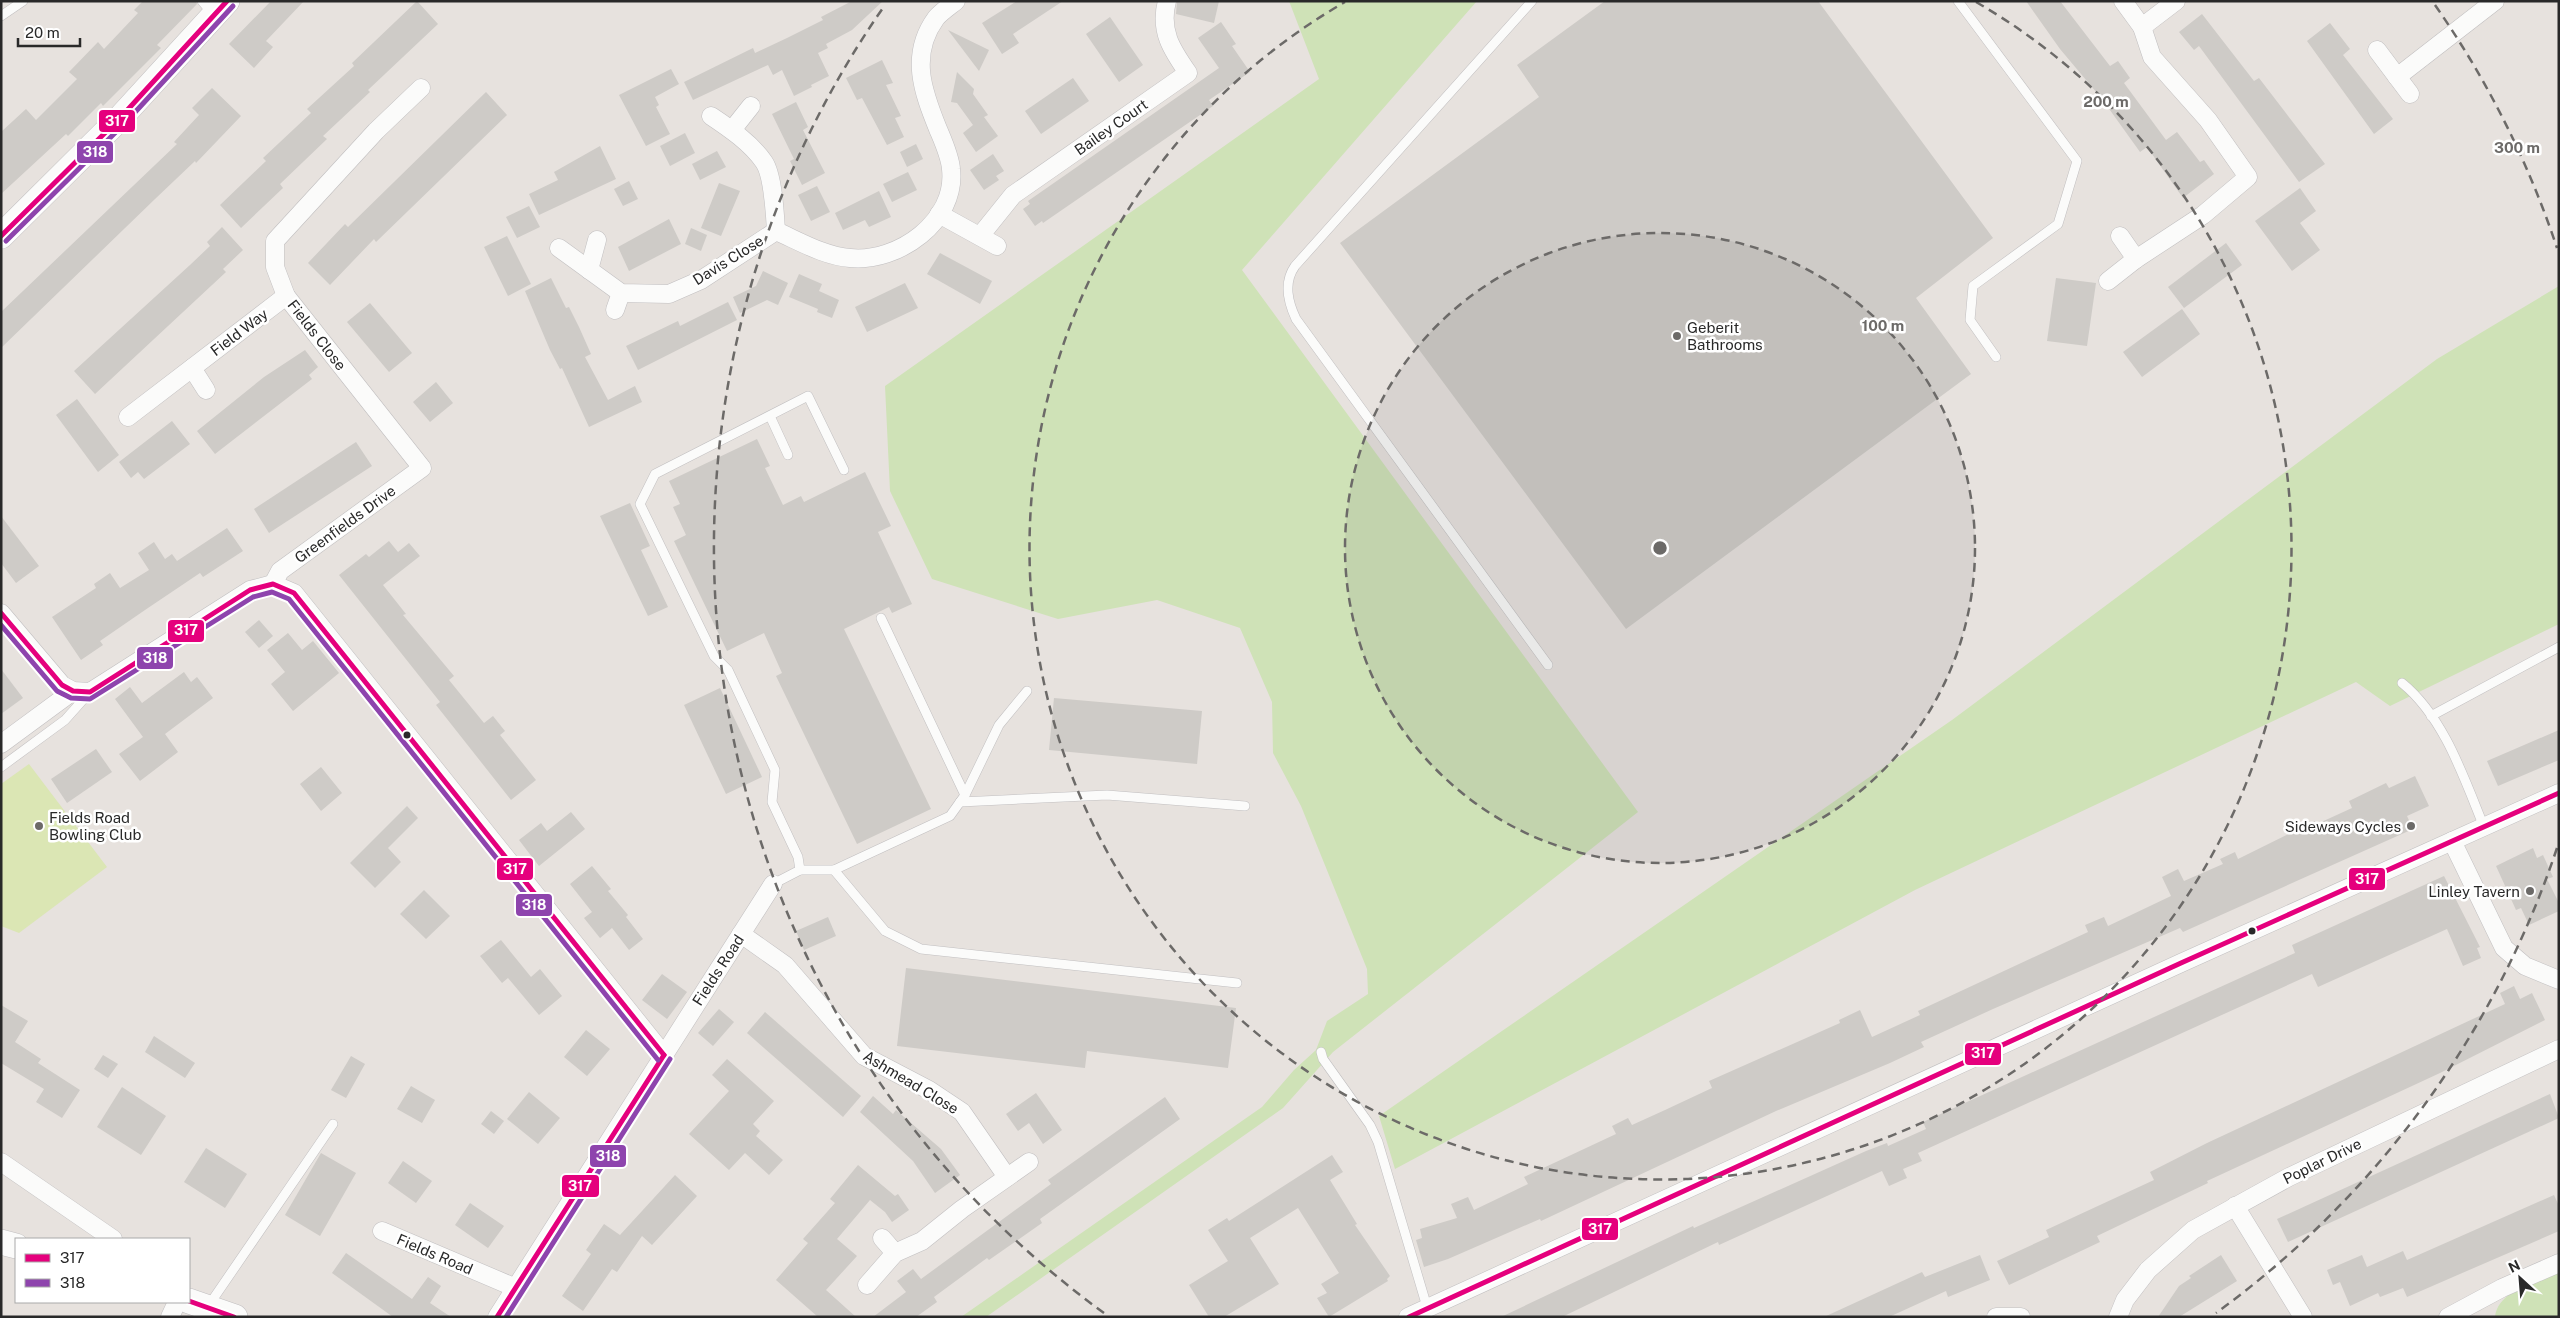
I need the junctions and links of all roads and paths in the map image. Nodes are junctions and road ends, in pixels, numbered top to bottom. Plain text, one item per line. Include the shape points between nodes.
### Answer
1 (24, 1) edge
2 (956, 1) edge
3 (1167, 1) edge
4 (1532, 1) edge
5 (1958, 1) edge
6 (2123, 1) edge
7 (2176, 1) edge
8 (2495, 1) edge
9 (214, 6) edge
10 (1, 16) edge
11 (2142, 27) junction
12 (2377, 50) dead end
13 (2397, 77) junction
14 (421, 88) dead end
15 (2410, 94) dead end
16 (751, 106) dead end
17 (710, 116) dead end
18 (732, 130) junction
19 (938, 214) junction
20 (776, 231) junction
21 (1, 236) edge
22 (980, 236) junction
23 (2120, 236) dead end
24 (596, 240) dead end
25 (997, 246) dead end
26 (559, 248) dead end
27 (2136, 259) junction
28 (589, 270) junction
29 (2108, 281) dead end
30 (621, 292) junction
31 (286, 296) junction
32 (615, 310) dead end
33 (1996, 357) dead end
34 (192, 368) junction
35 (206, 390) dead end
36 (770, 416) junction
37 (128, 417) dead end
38 (788, 455) dead end
39 (422, 468) joint
40 (844, 470) dead end
41 (273, 584) junction
42 (1, 613) edge
43 (880, 618) dead end
44 (2559, 647) edge
45 (1548, 665) dead end
46 (2402, 683) dead end
47 (73, 691) junction
48 (90, 692) junction
49 (1027, 692) dead end
50 (2431, 716) junction
51 (1, 744) edge
52 (1, 767) edge
53 (2559, 793) edge
54 (962, 798) junction
55 (1244, 806) dead end
56 (2484, 827) junction
57 (2452, 841) junction
58 (800, 870) junction
59 (834, 870) junction
60 (773, 884) joint
61 (741, 934) junction
62 (2559, 980) edge
63 (1236, 983) dead end
64 (2559, 1048) edge
65 (664, 1055) junction
66 (1322, 1056) dead end
67 (333, 1124) dead end
68 (1, 1162) edge
69 (1029, 1162) dead end
70 (1008, 1177) junction
71 (2235, 1206) junction
72 (382, 1231) dead end
73 (112, 1238) edge
74 (882, 1238) dead end
75 (1, 1242) edge
76 (15, 1246) edge
77 (895, 1253) junction
78 (2559, 1263) edge
79 (867, 1285) dead end
80 (516, 1288) junction
81 (176, 1303) edge
82 (198, 1304) edge
83 (1427, 1306) junction
84 (170, 1317) edge
85 (235, 1317) edge
86 (498, 1317) edge
87 (1408, 1317) edge
88 (1996, 1317) edge
89 (2021, 1317) edge
90 (2118, 1317) edge
91 (2303, 1317) edge
92 (2448, 1317) edge

1 - 10 lane
2 - 19 street via 936,18 921,49 923,90 951,169 949,193
3 - 22 street, Bailey Court via 1164,14 1169,45 1188,73 1013,195
4 - 45 lane via 1295,266 1290,274 1287,295 1296,319
5 - 33 lane via 2077,161 2058,224 1973,286 1970,320
6 - 11 street
7 - 11 street
8 - 13 street
9 - 21 main road via 121,117
11 - 27 street via 2152,57 2208,120 2248,177 2203,215
12 - 13 street
13 - 15 street
14 - 31 street, Fields Close via 376,131 275,241 275,267
16 - 18 street
17 - 18 street
18 - 20 street via 765,162 774,198
19 - 20 street via 920,237 890,254 851,258 818,250
19 - 22 street
20 - 30 street, Davis Close via 701,280 669,294
22 - 25 street
23 - 27 street
24 - 28 street
26 - 28 street
27 - 29 street
28 - 30 street
30 - 32 street
31 - 34 street, Field Way
31 - 39 street, Fields Close
34 - 35 street
34 - 37 street, Field Way
36 - 38 lane
36 - 40 lane via 808,396
36 - 58 lane via 655,474 640,504 714,656 728,670 775,770 772,802 798,857
39 - 41 street, Greenfields Drive via 280,571
41 - 48 street via 250,590
41 - 65 street via 294,593
42 - 47 street via 62,685
43 - 54 lane
44 - 50 lane
46 - 50 lane via 2419,697
47 - 48 street
47 - 51 street
48 - 52 lane via 65,720
49 - 54 lane via 999,725
50 - 56 lane via 2462,773
53 - 56 street
54 - 55 lane via 1107,795
54 - 59 lane via 950,816
56 - 57 street
57 - 62 street via 2504,948 2525,966
57 - 83 street
58 - 59 lane
58 - 60 lane
59 - 63 lane via 884,930 921,949
60 - 61 street, Fields Road
61 - 65 street, Fields Road
61 - 70 street, Ashmead Close via 785,965 864,1056 929,1090 962,1112
64 - 71 street, Poplar Drive via 2289,1176
65 - 80 street, Fields Road
66 - 83 lane via 1370,1124 1378,1142
67 - 82 lane
68 - 73 street
69 - 70 street
70 - 77 street via 922,1241
71 - 90 street, Poplar Drive via 2193,1230 2148,1270 2125,1300
71 - 91 street
72 - 80 street, Fields Road
74 - 77 street
75 - 76 main road
77 - 79 street
78 - 92 street
80 - 86 street, Fields Road
81 - 84 street
82 - 85 main road
83 - 87 street
88 - 89 street

